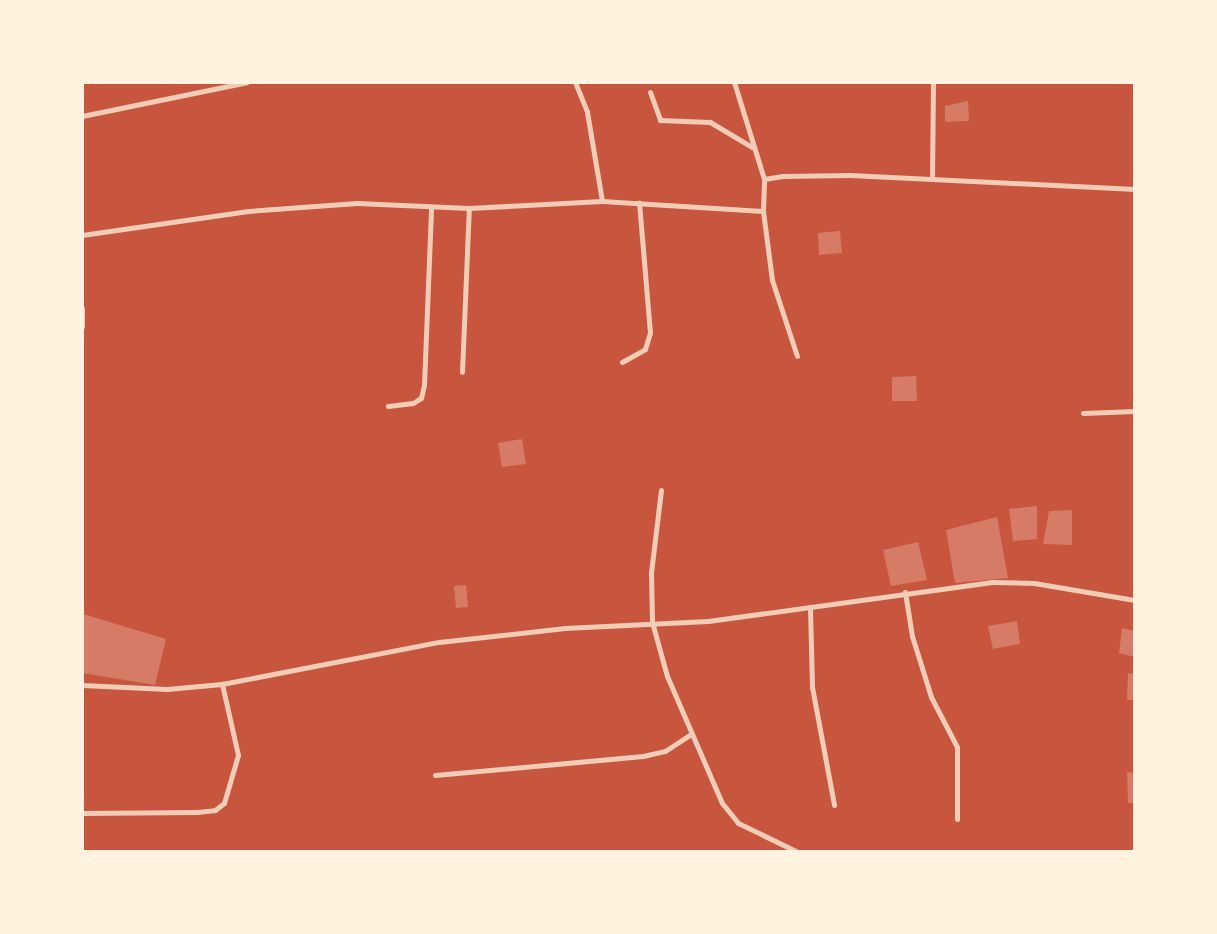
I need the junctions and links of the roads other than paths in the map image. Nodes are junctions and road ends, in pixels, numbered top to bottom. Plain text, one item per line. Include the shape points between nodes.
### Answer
1 (247, 82) edge
2 (575, 82) edge
3 (733, 82) edge
4 (933, 82) edge
5 (650, 92) dead end
6 (82, 117) edge
7 (752, 147) junction
8 (764, 178) junction
9 (932, 179) junction
10 (1135, 189) edge
11 (602, 201) junction
12 (639, 202) junction
13 (431, 207) junction
14 (469, 208) junction
15 (763, 211) junction
16 (82, 235) edge
17 (82, 309) edge
18 (82, 327) edge
19 (797, 356) dead end
20 (622, 362) dead end
21 (462, 372) dead end
22 (387, 406) dead end
23 (1135, 411) edge
24 (1083, 413) dead end
25 (661, 490) dead end
26 (905, 592) junction
27 (1135, 600) edge
28 (810, 609) junction
29 (652, 622) junction
30 (222, 684) junction
31 (82, 685) edge
32 (690, 735) junction
33 (435, 775) dead end
34 (834, 805) dead end
35 (82, 813) edge
36 (957, 819) dead end
37 (798, 852) edge

1 - 6 street
2 - 11 street via 587,111
3 - 7 street
4 - 9 street
5 - 7 street via 660,120 710,122
7 - 8 street
8 - 9 street via 850,175
8 - 15 street
9 - 10 street
11 - 12 street
11 - 14 street
12 - 15 street
12 - 20 street via 650,333 645,349
13 - 14 street
13 - 16 street via 301,205
13 - 22 street via 424,385 421,398 413,403
14 - 21 street
15 - 19 street via 772,280
17 - 18 street
23 - 24 street
25 - 29 street via 651,573
26 - 27 street via 992,582 1034,583
26 - 28 street
26 - 36 street via 912,636 931,697 957,747
28 - 29 street via 708,621
28 - 34 street via 812,687
29 - 30 street via 439,642
29 - 32 street
30 - 31 street via 167,689
30 - 35 street via 238,755 224,803 215,810 197,812
32 - 33 street via 664,751 643,756
32 - 37 street via 722,803 738,823

